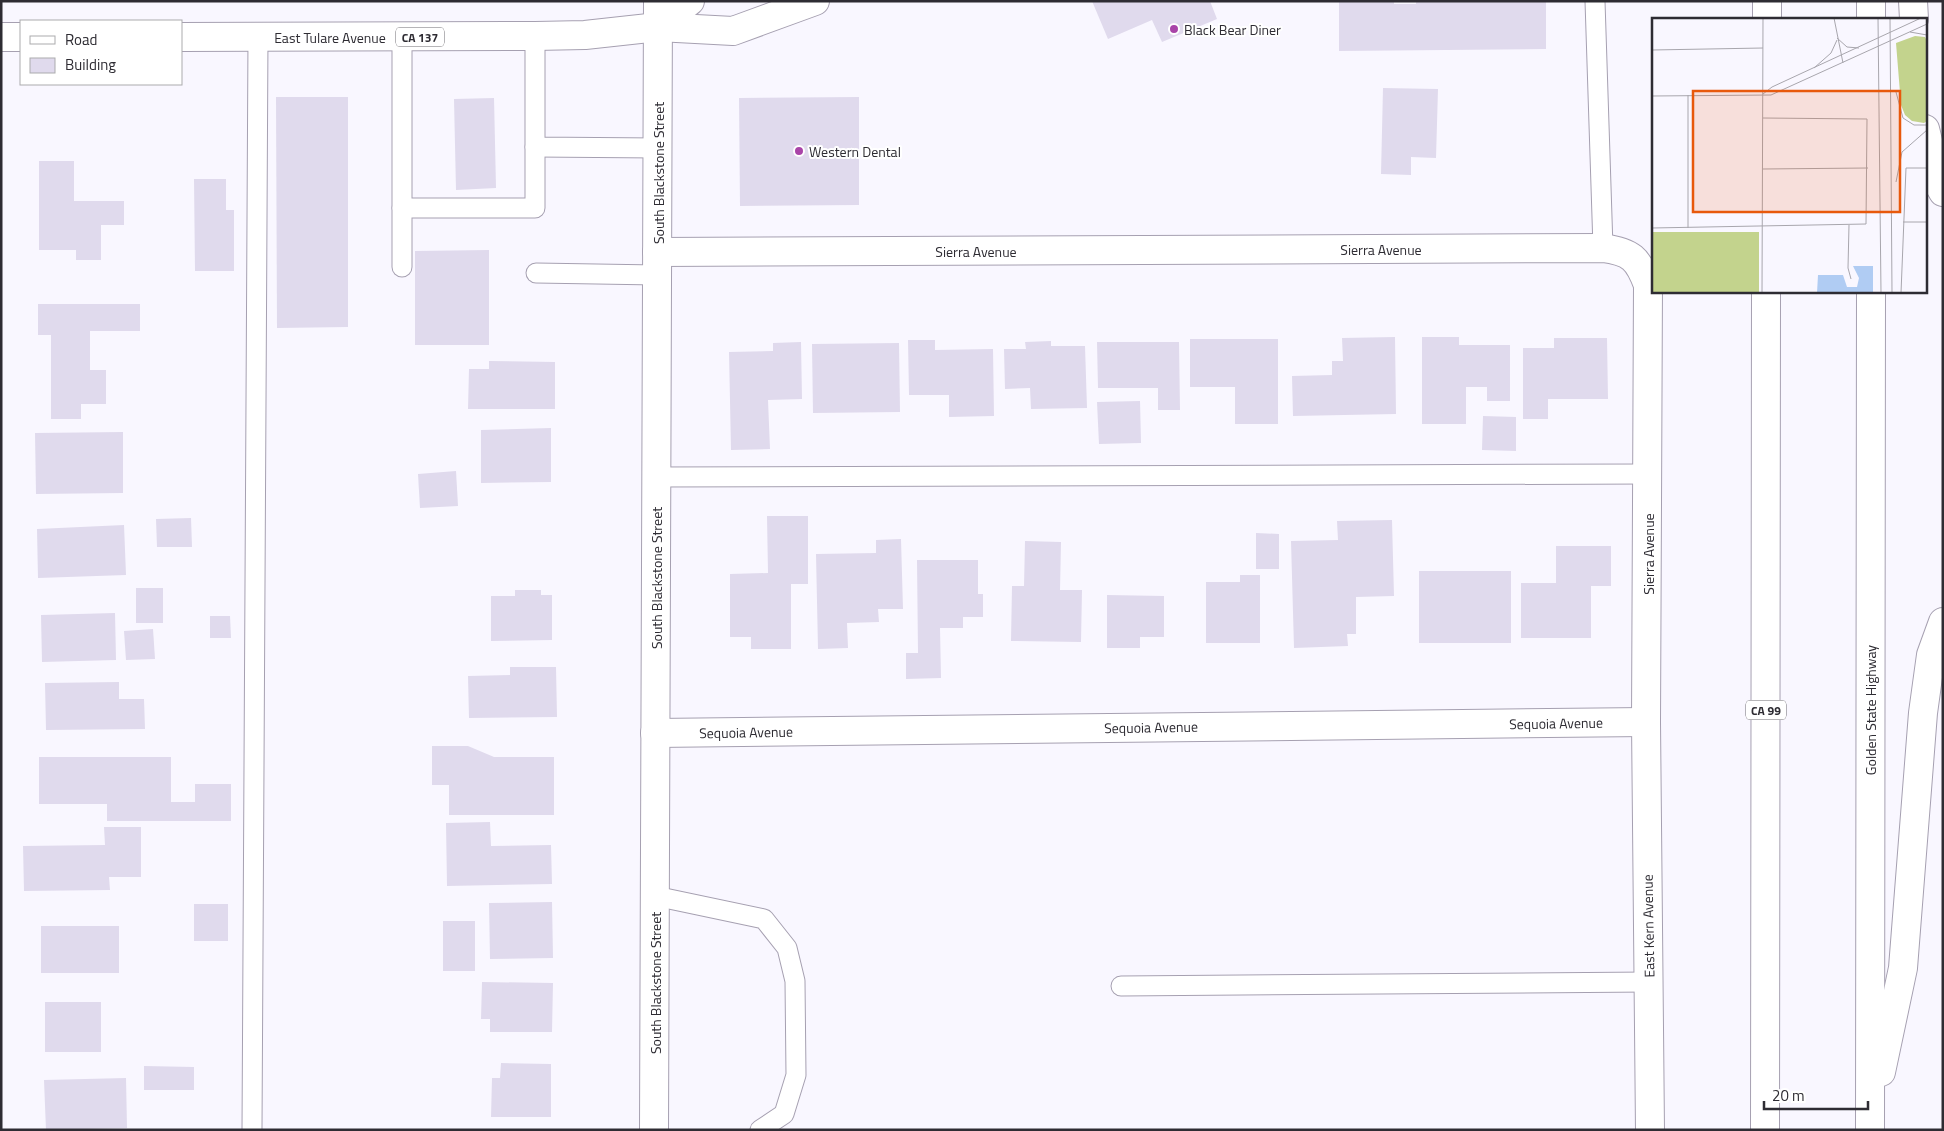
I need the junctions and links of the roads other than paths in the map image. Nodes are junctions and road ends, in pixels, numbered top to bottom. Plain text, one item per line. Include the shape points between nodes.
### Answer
1 (690, 1) edge
2 (815, 1) edge
3 (1595, 1) edge
4 (1767, 1) edge
5 (1871, 1) edge
6 (1913, 1) edge
7 (658, 14) edge
8 (1767, 18) edge
9 (1871, 18) edge
10 (1914, 18) edge
11 (534, 36) junction
12 (1, 37) edge
13 (20, 37) edge
14 (182, 37) edge
15 (258, 37) junction
16 (402, 37) junction
17 (1926, 134) edge
18 (535, 147) junction
19 (658, 148) junction
20 (1943, 192) edge
21 (402, 208) junction
22 (1602, 248) junction
23 (657, 263) junction
24 (402, 266) dead end
25 (536, 273) dead end
26 (1766, 292) edge
27 (1871, 292) edge
28 (1648, 474) junction
29 (656, 477) junction
30 (1943, 622) edge
31 (1646, 722) junction
32 (655, 733) junction
33 (655, 896) junction
34 (1649, 982) junction
35 (1121, 986) dead end
36 (1870, 1129) edge
37 (252, 1130) edge
38 (654, 1130) edge
39 (760, 1130) edge
40 (1650, 1130) edge
41 (1765, 1130) edge

1 - 7 main road
2 - 7 main road, East Tulare Avenue / CA 137 via 733,31
3 - 22 lane
4 - 8 main road
5 - 9 main road
6 - 10 main road
7 - 11 main road, East Tulare Avenue / CA 137 via 585,35
7 - 19 main road, South Blackstone Street
11 - 16 main road, East Tulare Avenue / CA 137
11 - 18 lane
12 - 13 main road
14 - 15 main road, East Tulare Avenue / CA 137
15 - 16 main road, East Tulare Avenue / CA 137
15 - 37 lane
16 - 21 lane
17 - 20 main road
18 - 19 lane
18 - 21 lane via 536,208
19 - 23 main road, South Blackstone Street
21 - 24 lane
22 - 23 main road, Sierra Avenue
22 - 28 main road, Sierra Avenue via 1620,250 1633,257 1648,285
23 - 25 lane
23 - 29 main road, South Blackstone Street
26 - 41 main road, CA 99
27 - 36 main road, Golden State Highway
28 - 29 lane
28 - 31 main road, Sierra Avenue
29 - 32 main road, South Blackstone Street
30 - 36 main road via 1931,655 1923,713 1903,968
31 - 32 main road, Sequoia Avenue
31 - 34 main road, East Kern Avenue
32 - 33 main road, South Blackstone Street
33 - 38 main road, South Blackstone Street
33 - 39 lane via 764,919 787,948 796,981 796,1075 784,1114
34 - 35 lane
34 - 40 main road, East Kern Avenue

